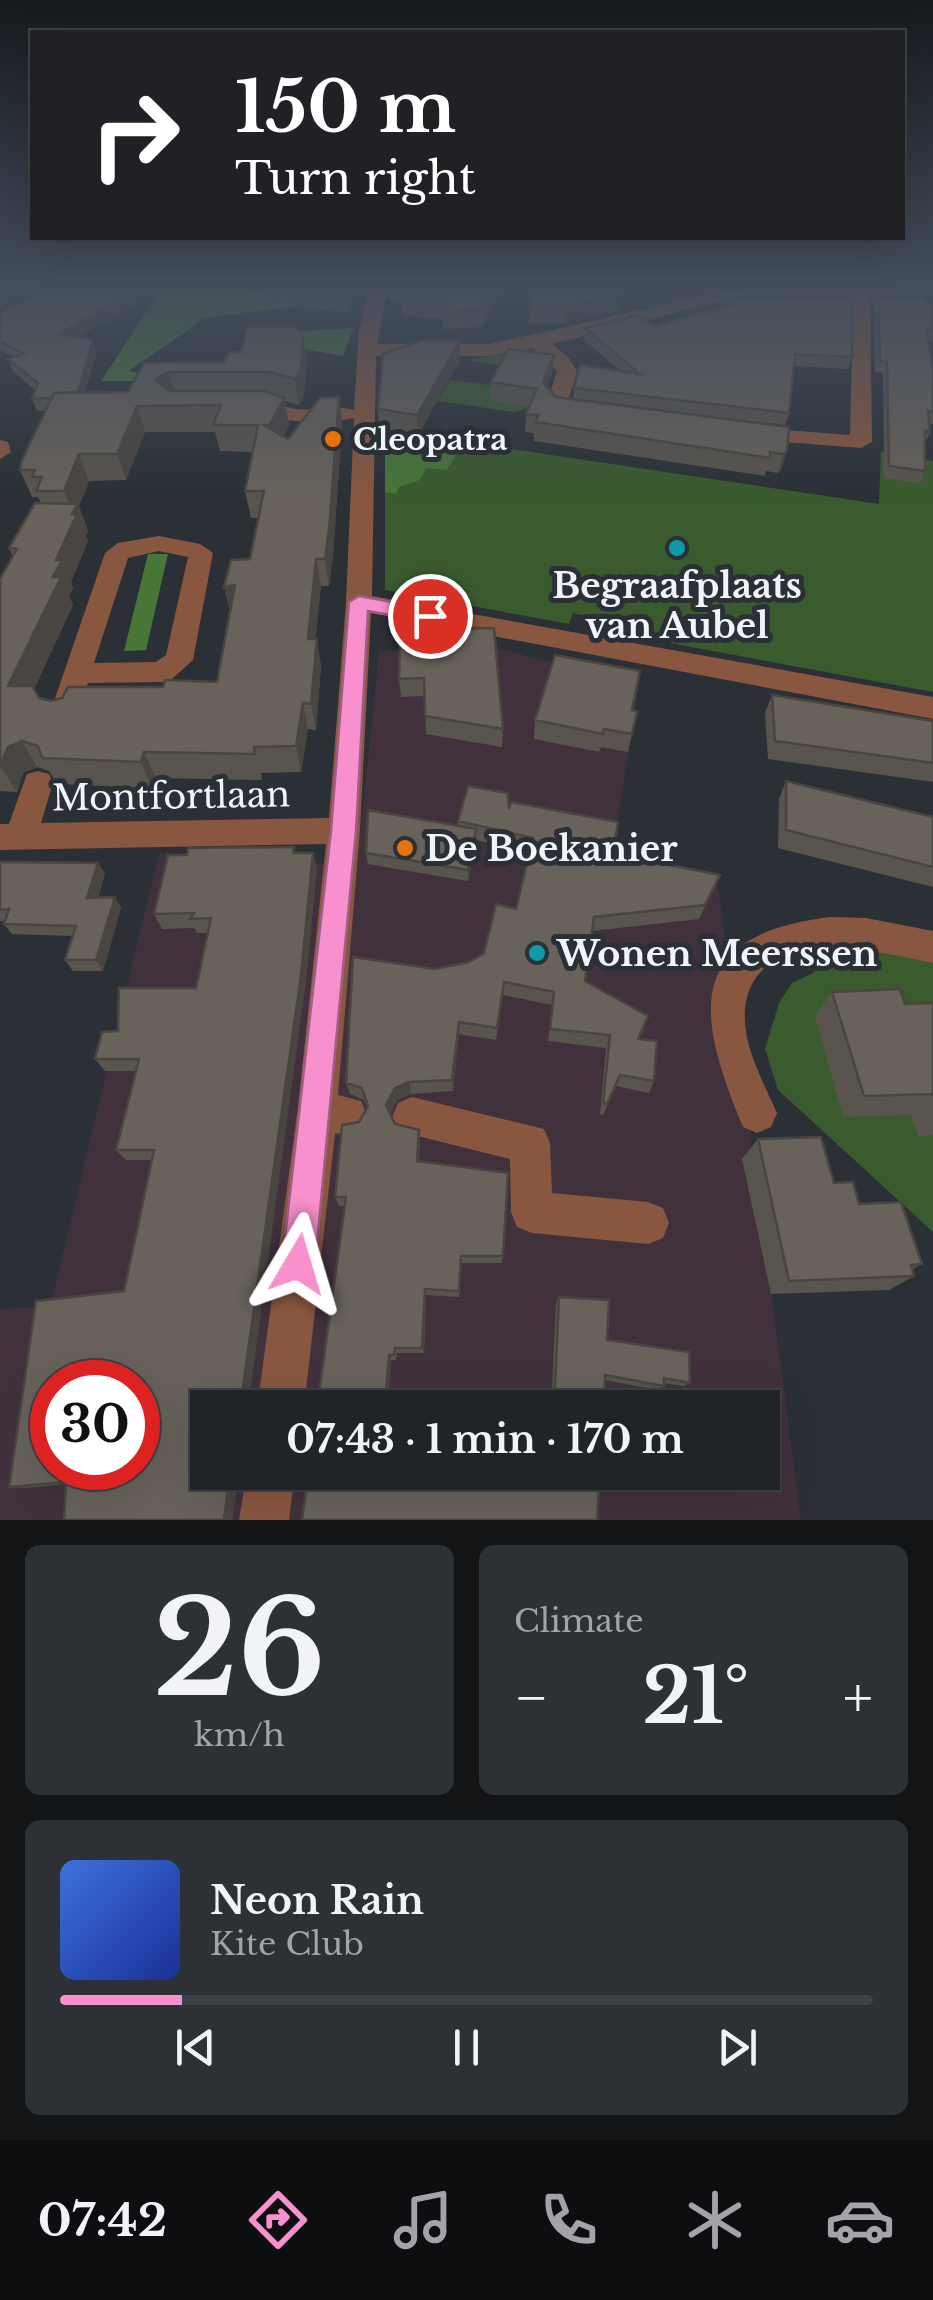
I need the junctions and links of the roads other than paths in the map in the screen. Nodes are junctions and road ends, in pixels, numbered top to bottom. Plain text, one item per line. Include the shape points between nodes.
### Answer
1 (366, 358) edge
2 (557, 358) edge
3 (862, 358) edge
4 (235, 408) edge
5 (365, 413) junction
6 (611, 415) edge
7 (726, 430) edge
8 (359, 602) junction
9 (78, 673) junction
10 (933, 708) edge
11 (64, 713) edge
12 (38, 784) edge
13 (344, 831) junction
14 (10, 836) edge
15 (933, 947) edge
16 (757, 1113) dead end
17 (412, 1117) dead end
18 (648, 1223) dead end
19 (283, 1390) edge
20 (268, 1490) edge
21 (264, 1520) edge

1 - 5 street
2 - 6 street via 567,371 556,406
3 - 7 street via 861,442
4 - 5 street
5 - 8 street
8 - 10 street
8 - 13 street
9 - 9 street via 117,553 128,546 184,544 201,553 179,660 162,672
9 - 11 street
12 - 14 street
13 - 14 street, Montfortlaan
13 - 19 street via 332,1114
15 - 16 street via 828,933 774,945 748,960 733,978 728,1024
17 - 18 street via 530,1143 532,1212
20 - 21 street

